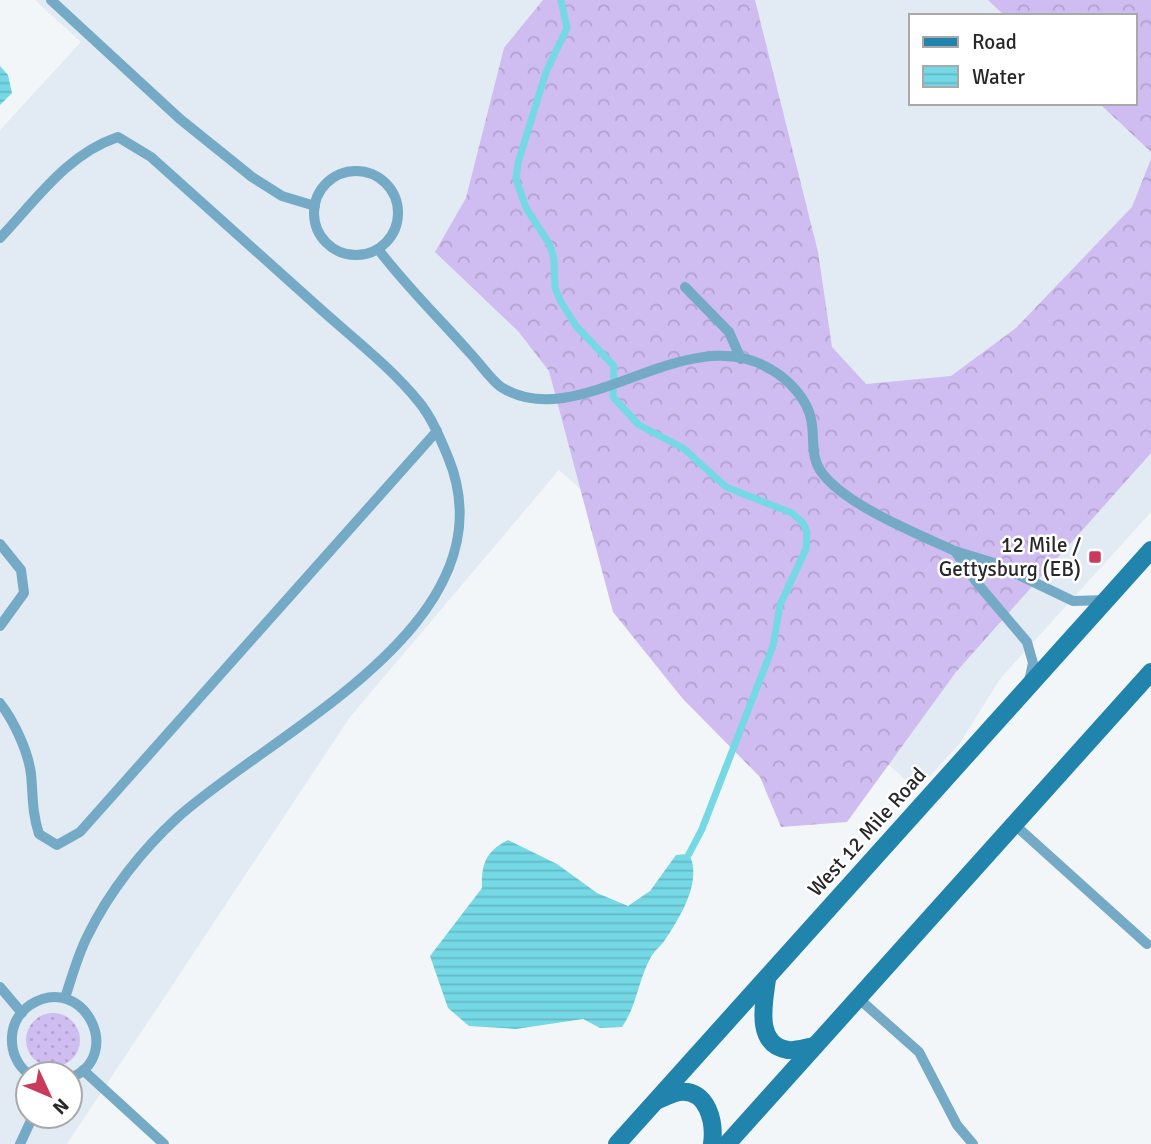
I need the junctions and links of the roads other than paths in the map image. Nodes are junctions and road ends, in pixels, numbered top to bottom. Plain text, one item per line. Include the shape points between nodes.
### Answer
1 (51, 0) edge
2 (315, 206) junction
3 (0, 238) edge
4 (378, 249) junction
5 (685, 287) dead end
6 (741, 359) junction
7 (437, 431) junction
8 (0, 544) edge
9 (1151, 550) edge
10 (955, 551) junction
11 (1106, 600) junction
12 (0, 626) edge
13 (1151, 672) edge
14 (1028, 686) junction
15 (0, 703) edge
16 (1015, 825) junction
17 (1147, 944) dead end
18 (768, 979) junction
19 (0, 987) edge
20 (65, 998) junction
21 (858, 998) junction
22 (22, 1013) junction
23 (815, 1046) junction
24 (17, 1060) edge
25 (84, 1069) edge
26 (84, 1071) edge
27 (656, 1101) junction
28 (164, 1144) edge
29 (617, 1144) edge
30 (712, 1144) edge
31 (727, 1144) edge
32 (973, 1144) edge

1 - 2 lane via 180,119 252,177 282,196
2 - 4 lane via 319,234 328,245 355,256
2 - 4 lane via 319,193 338,176 351,172 377,177 394,196 398,209 392,235
3 - 7 lane via 72,160 93,145 118,136 151,158 349,334 420,402
4 - 6 lane via 501,387 535,398 572,397 669,364 705,357
5 - 6 lane via 729,332
6 - 10 lane via 771,369 794,387 811,417 819,469 832,483 881,516
7 - 15 lane via 80,832 57,845 38,834 30,772 16,730
7 - 20 lane via 456,476 459,512 442,584 419,618 347,692 211,790 149,848 118,885 88,935
8 - 12 lane via 21,570 24,593
9 - 11 main road, West 12 Mile Road
10 - 11 lane via 994,563 1073,601
10 - 14 lane via 1027,642 1033,663
11 - 14 main road, West 12 Mile Road
13 - 16 main road
14 - 18 main road, West 12 Mile Road
16 - 17 lane
16 - 21 main road
18 - 23 main road via 762,1020 767,1036 788,1050
18 - 27 main road, West 12 Mile Road
19 - 22 lane
20 - 22 lane via 38,1000
20 - 25 lane via 80,1005 96,1029 93,1056
21 - 23 main road
21 - 32 lane via 919,1052 957,1125
22 - 24 lane via 12,1032
23 - 31 main road
26 - 28 lane
27 - 29 main road, West 12 Mile Road
27 - 30 main road via 680,1092 699,1100 713,1117

